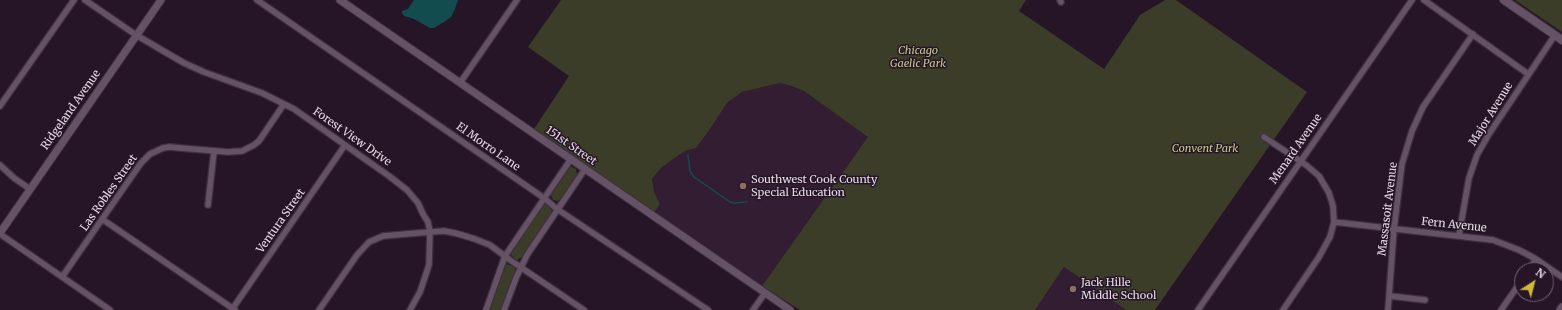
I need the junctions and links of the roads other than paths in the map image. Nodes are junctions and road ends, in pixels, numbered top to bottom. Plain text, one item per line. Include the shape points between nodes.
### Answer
1 (74, 0) edge
2 (85, 0) edge
3 (161, 0) edge
4 (257, 0) edge
5 (517, 0) edge
6 (1412, 0) edge
7 (1424, 0) edge
8 (1504, 0) edge
9 (344, 1) edge
10 (1473, 34) junction
11 (136, 35) junction
12 (1559, 38) edge
13 (1528, 74) junction
14 (460, 83) junction
15 (284, 104) junction
16 (0, 106) edge
17 (1264, 137) dead end
18 (345, 145) junction
19 (214, 151) junction
20 (571, 159) junction
21 (1300, 161) junction
22 (0, 165) edge
23 (585, 169) junction
24 (30, 189) junction
25 (544, 198) junction
26 (208, 205) dead end
27 (558, 209) junction
28 (102, 219) junction
29 (1334, 222) junction
30 (1394, 229) junction
31 (430, 232) junction
32 (0, 234) edge
33 (1459, 235) junction
34 (505, 256) junction
35 (1536, 259) junction
36 (1534, 262) edge
37 (521, 267) junction
38 (62, 277) junction
39 (1562, 277) edge
40 (1514, 291) edge
41 (765, 293) junction
42 (1390, 296) junction
43 (1425, 300) dead end
44 (1562, 307) edge
45 (234, 309) edge
46 (110, 310) edge
47 (319, 310) edge
48 (410, 310) edge
49 (486, 310) edge
50 (504, 310) edge
51 (584, 310) edge
52 (708, 310) edge
53 (753, 310) edge
54 (790, 310) edge
55 (1198, 310) edge
56 (1283, 310) edge
57 (1388, 310) edge
58 (1501, 310) edge
59 (1560, 310) edge

1 - 16 street
2 - 11 street, Forest View Drive
3 - 11 street, Ridgeland Avenue
4 - 25 street, El Morro Lane
5 - 14 street
6 - 21 street, Menard Avenue
7 - 10 street
8 - 12 main road
9 - 14 street, 151st Street
10 - 13 street
10 - 30 street, Massasoit Avenue via 1423,107 1412,131 1402,164
11 - 15 street, Forest View Drive via 184,64 262,93
11 - 24 street, Ridgeland Avenue
12 - 13 street, Major Avenue
13 - 33 street, Major Avenue via 1484,140 1477,155 1469,178
14 - 20 street, 151st Street
15 - 18 street, Forest View Drive
15 - 19 street, Las Robles Street via 264,135 254,145 242,151
17 - 21 street
18 - 31 street, Forest View Drive via 407,190 418,203
18 - 45 street, Ventura Street
19 - 26 street
19 - 28 street, Las Robles Street via 169,146 156,150 141,163
20 - 23 street, 151st Street
20 - 25 street
21 - 29 street via 1314,171 1324,184 1332,201
21 - 55 street, Menard Avenue
22 - 24 street
23 - 27 street
23 - 41 street, 151st Street
24 - 32 street, Ridgeland Avenue
25 - 27 street, El Morro Lane
25 - 34 street
27 - 37 street via 526,255
27 - 52 street, El Morro Lane
28 - 38 street, Las Robles Street
28 - 45 street
29 - 30 street, Fern Avenue
29 - 56 street via 1327,244
30 - 33 street, Fern Avenue
30 - 42 street, Massasoit Avenue
31 - 34 street via 444,231 475,239 490,245
31 - 47 street via 383,236 368,242
31 - 48 street via 429,265 420,292
32 - 38 street
33 - 35 street, Fern Avenue via 1493,240
34 - 37 street
34 - 49 street
35 - 36 street
35 - 39 street, Fern Avenue
37 - 50 street
37 - 51 street
38 - 46 street
40 - 58 street
41 - 53 street
41 - 54 street, 151st Street
42 - 43 street
42 - 57 street, Massasoit Avenue
44 - 59 street

